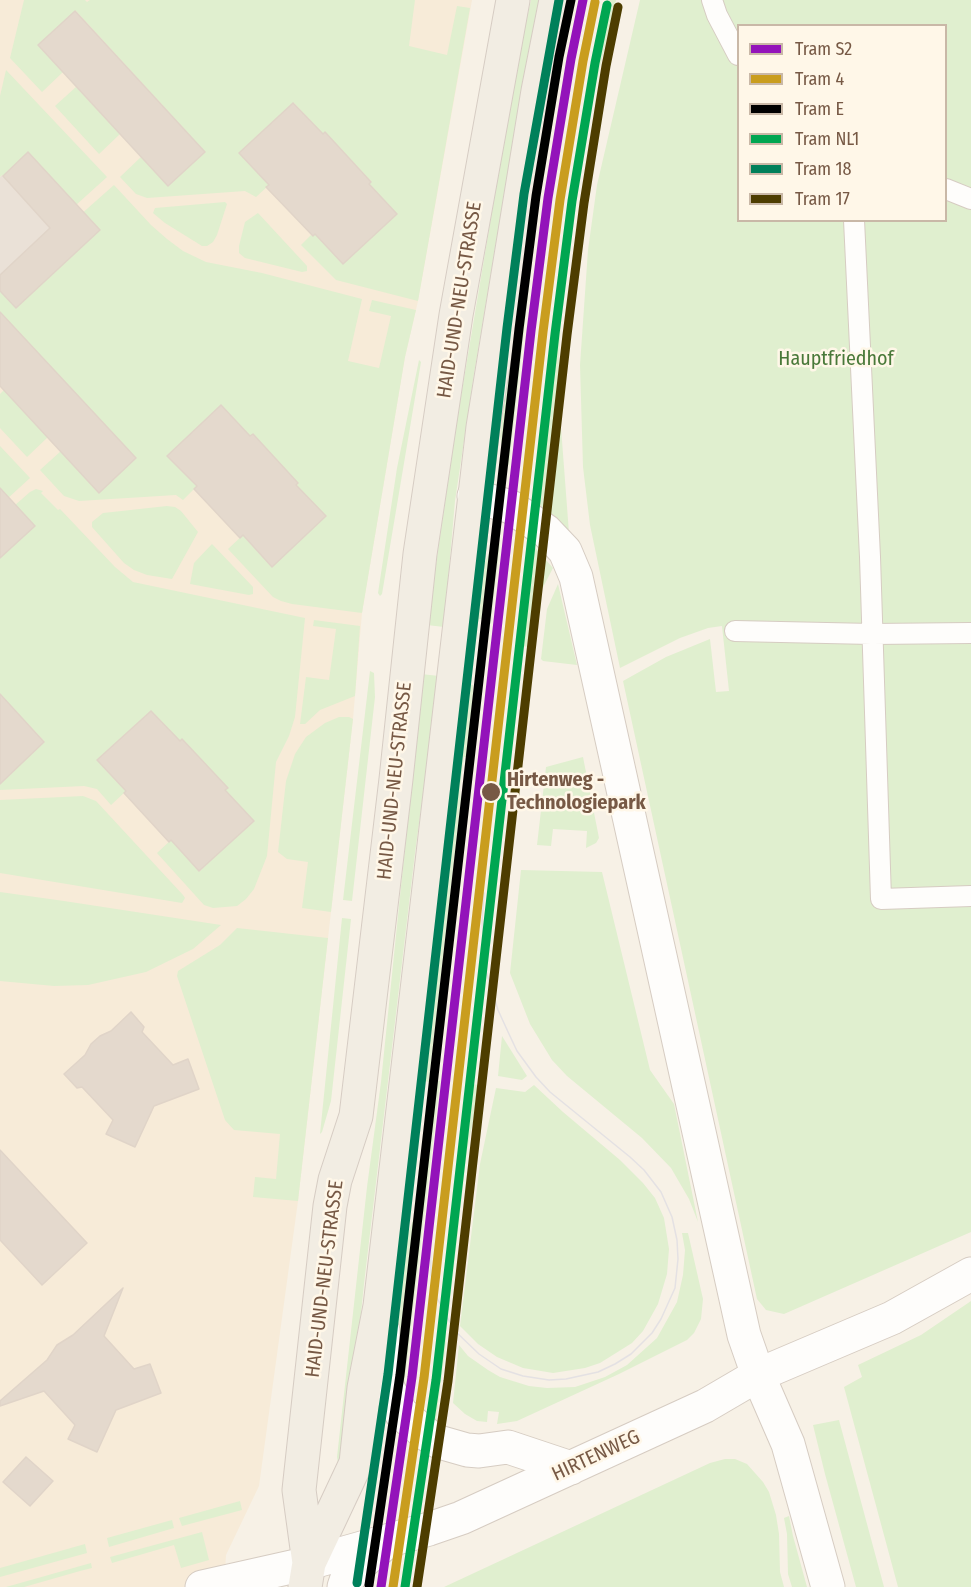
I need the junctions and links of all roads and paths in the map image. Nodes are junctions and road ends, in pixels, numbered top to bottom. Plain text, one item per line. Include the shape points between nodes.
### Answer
1 (513, 0) edge
2 (556, 0) edge
3 (712, 0) edge
4 (737, 53) edge
5 (947, 190) edge
6 (971, 199) edge
7 (854, 222) edge
8 (474, 496) junction
9 (735, 631) dead end
10 (971, 633) edge
11 (872, 634) junction
12 (971, 896) edge
13 (971, 1274) edge
14 (380, 1306) junction
15 (758, 1375) junction
16 (571, 1468) junction
17 (388, 1540) junction
18 (307, 1575) edge
19 (202, 1587) edge
20 (344, 1587) edge
21 (828, 1587) edge

1 - 18 main road, HAID-UND-NEU-STRASSE via 456,315 420,554 356,1116 330,1206 300,1490
2 - 8 main road via 500,319
3 - 4 lane
5 - 6 lane
7 - 11 lane
8 - 14 main road
8 - 15 street via 511,507 546,531 565,551 576,577 726,1258
9 - 11 lane
10 - 11 lane
11 - 12 lane via 881,899
13 - 15 street, HIRTENWEG via 892,1318
14 - 16 street via 382,1371 401,1413 433,1439 454,1446 479,1450 508,1447
14 - 18 main road via 364,1388 356,1463
15 - 16 street, HIRTENWEG via 705,1406
15 - 21 street via 788,1444
16 - 17 street, HIRTENWEG via 461,1518
17 - 18 street, HIRTENWEG
17 - 20 street via 360,1564
18 - 19 street, HIRTENWEG

